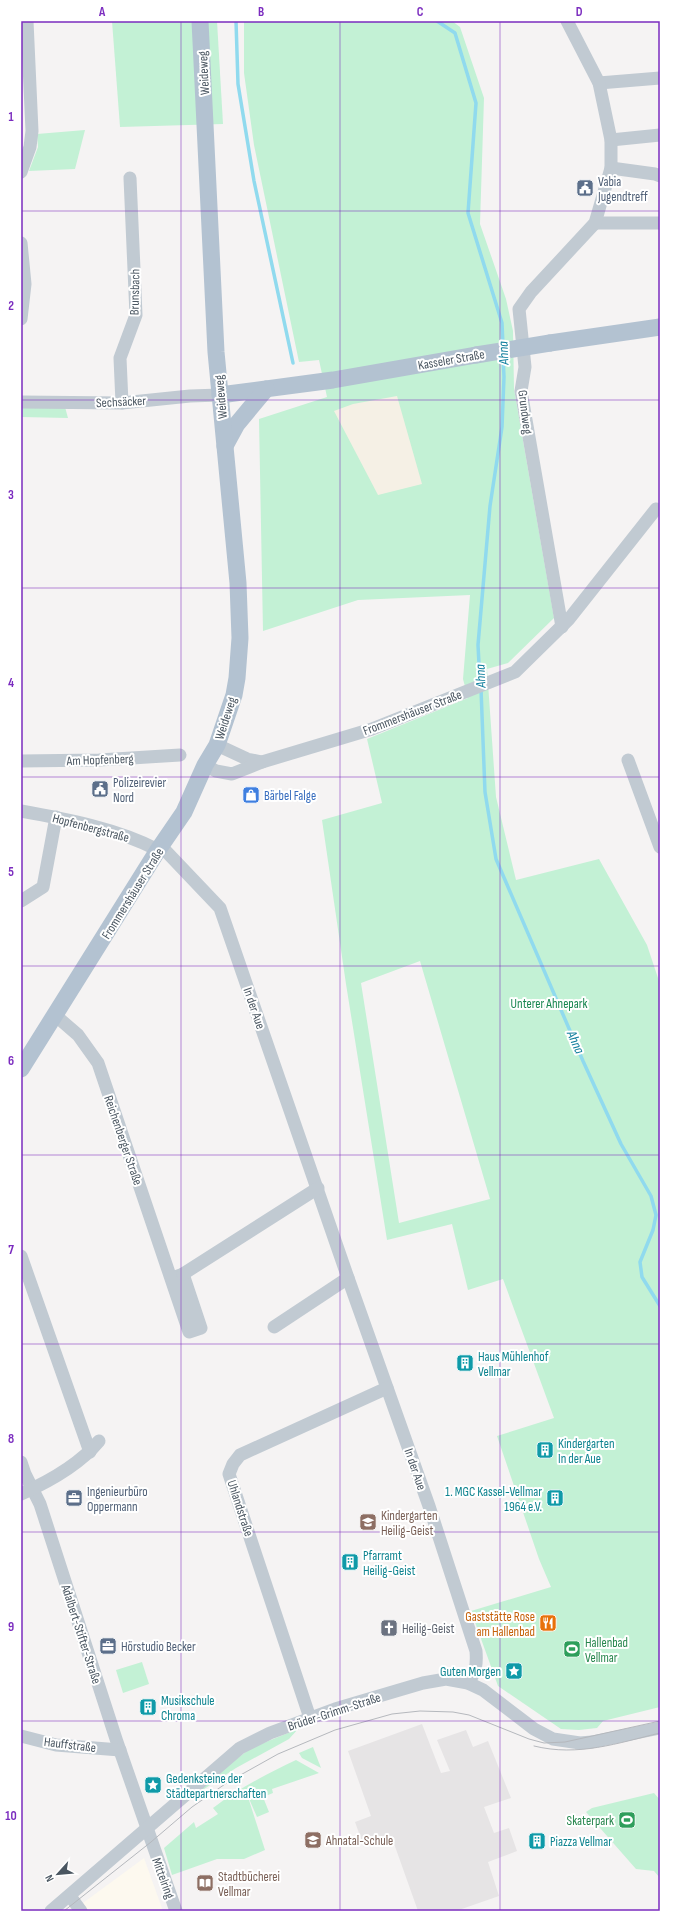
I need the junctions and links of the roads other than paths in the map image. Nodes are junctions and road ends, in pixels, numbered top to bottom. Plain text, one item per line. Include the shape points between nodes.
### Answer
1 (27, 21) edge
2 (200, 21) edge
3 (567, 21) edge
4 (660, 78) edge
5 (599, 83) junction
6 (660, 135) edge
7 (611, 140) junction
8 (611, 168) junction
9 (21, 172) edge
10 (660, 176) edge
11 (130, 178) dead end
12 (595, 223) junction
13 (660, 224) edge
14 (21, 243) edge
15 (21, 319) edge
16 (660, 327) edge
17 (266, 389) junction
18 (220, 395) junction
19 (21, 402) edge
20 (122, 403) junction
21 (224, 446) junction
22 (656, 508) dead end
23 (562, 627) junction
24 (217, 745) junction
25 (180, 755) dead end
26 (628, 760) dead end
27 (21, 761) edge
28 (262, 762) junction
29 (204, 765) junction
30 (21, 811) edge
31 (56, 817) junction
32 (660, 847) edge
33 (160, 848) junction
34 (21, 901) edge
35 (55, 1015) junction
36 (21, 1069) edge
37 (318, 1188) junction
38 (21, 1256) edge
39 (348, 1278) junction
40 (274, 1327) dead end
41 (388, 1388) junction
42 (99, 1441) dead end
43 (90, 1452) junction
44 (23, 1467) edge
45 (27, 1491) edge
46 (468, 1683) junction
47 (310, 1718) junction
48 (660, 1728) edge
49 (21, 1736) edge
50 (120, 1750) junction
51 (147, 1829) junction
52 (152, 1845) joint
53 (70, 1896) junction
54 (51, 1911) edge
55 (81, 1911) edge
56 (176, 1911) edge

1 - 9 street via 32,131 30,147
2 - 18 main road, Weideweg
3 - 5 street
4 - 5 street
5 - 7 street
6 - 7 street
7 - 8 street
8 - 10 street
8 - 12 street
11 - 20 street, Brunsbach via 136,314 120,358
12 - 13 street
12 - 23 street, Grundweg via 519,308 525,367 521,391
14 - 15 street via 25,284
16 - 17 main road, Kasseler Straße, bridge
17 - 18 main road, Kasseler Straße
17 - 21 main road via 237,424
18 - 20 street, Sechsäcker
18 - 21 main road, Weideweg
19 - 20 street, Sechsäcker
21 - 24 main road, Weideweg via 238,583 240,638 234,695
22 - 23 street, Frommershäuser Straße
23 - 28 street, Frommershäuser Straße via 516,671 492,682 372,729
24 - 28 street via 247,759
24 - 29 main road, Weideweg
25 - 27 street, Am Hopfenberg
26 - 32 street
28 - 29 street, Frommershäuser Straße via 232,774 216,771
29 - 33 main road, Frommershäuser Straße via 184,812
30 - 31 street, Hopfenbergstraße
31 - 33 street, Hopfenbergstraße
31 - 34 street via 43,888
33 - 35 main road, Frommershäuser Straße
33 - 37 street, In der Aue via 220,908
35 - 36 main road, Frommershäuser Straße
35 - 37 street, Reichenberger Straße via 78,1035 98,1063 177,1276
37 - 39 street, In der Aue
38 - 43 street
39 - 40 street
39 - 41 street, In der Aue
41 - 46 street, In der Aue via 476,1651 477,1662
41 - 47 street, Uhlandstraße via 240,1455 229,1474
42 - 43 street
43 - 45 street
44 - 45 street, Adalbert-Stifter-Straße
45 - 50 street, Adalbert-Stifter-Straße via 40,1504
46 - 47 street, Brüder-Grimm-Straße via 446,1678 423,1683
46 - 48 street, Brüder-Grimm-Straße via 483,1690 534,1729 553,1739 592,1742
47 - 51 street, Brüder-Grimm-Straße via 240,1748
49 - 50 street, Hauffstraße via 56,1745
50 - 51 street, Adalbert-Stifter-Straße
51 - 52 street, Adalbert-Stifter-Straße
51 - 53 street, Brüder-Grimm-Straße
52 - 56 street, Mittelring
53 - 54 street, Brüder-Grimm-Straße
53 - 55 street

